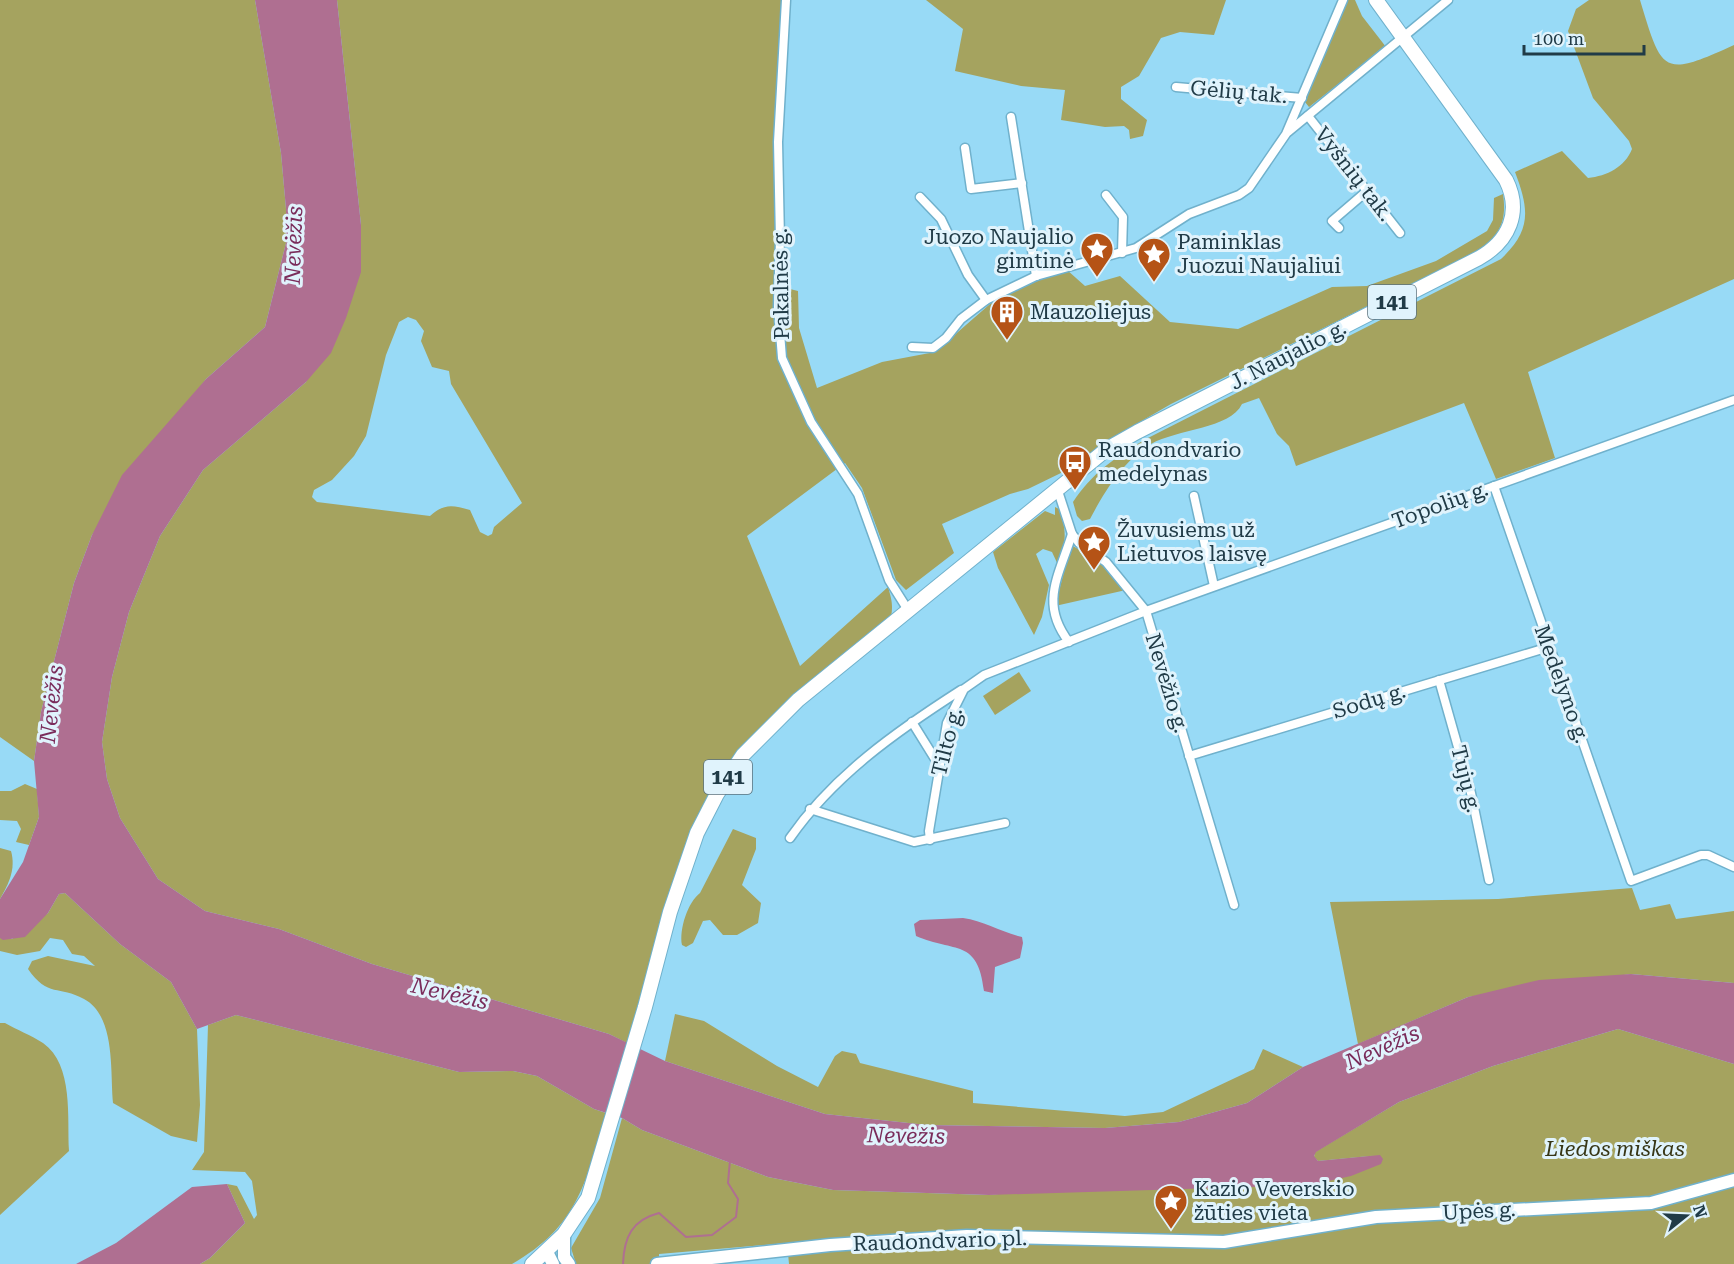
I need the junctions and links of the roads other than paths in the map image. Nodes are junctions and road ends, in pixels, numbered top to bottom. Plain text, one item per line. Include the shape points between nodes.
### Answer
1 (786, 0) edge
2 (1343, 0) edge
3 (1376, 0) edge
4 (1448, 0) edge
5 (1401, 38) junction
6 (1176, 87) dead end
7 (1302, 98) junction
8 (1308, 116) junction
9 (1011, 117) dead end
10 (1286, 134) junction
11 (965, 148) dead end
12 (1022, 183) junction
13 (1366, 191) junction
14 (1106, 195) dead end
15 (920, 198) dead end
16 (1339, 228) dead end
17 (1400, 233) dead end
18 (1122, 253) junction
19 (1036, 276) junction
20 (986, 300) junction
21 (912, 346) dead end
22 (1734, 399) edge
23 (1494, 486) junction
24 (1057, 488) junction
25 (1194, 496) dead end
26 (1072, 534) junction
27 (1214, 586) junction
28 (908, 610) junction
29 (1146, 611) junction
30 (1069, 642) junction
31 (1549, 647) junction
32 (1439, 680) junction
33 (964, 689) junction
34 (912, 722) junction
35 (1189, 756) junction
36 (940, 767) junction
37 (810, 809) junction
38 (1005, 823) dead end
39 (790, 838) dead end
40 (930, 840) junction
41 (1734, 867) edge
42 (1489, 880) dead end
43 (1234, 905) dead end
44 (1734, 1180) edge
45 (564, 1234) junction
46 (1224, 1242) joint
47 (550, 1258) edge
48 (566, 1260) edge
49 (532, 1264) edge
50 (657, 1264) edge

1 - 28 street, Pakalnės g. via 777,142 782,358 811,422 858,494 889,580
2 - 7 street
3 - 5 main road, J. Naujalio g. / 141
4 - 5 street
5 - 8 street
5 - 24 main road, J. Naujalio g. / 141 via 1510,188 1512,219 1501,243 1479,258 1121,440
6 - 7 street, Gėlių tak.
7 - 10 street
8 - 10 street
8 - 13 street, Vyšnių tak.
9 - 12 street
10 - 18 street via 1239,195 1189,214 1146,243
11 - 12 street via 971,189
12 - 19 street
13 - 16 street via 1332,221
13 - 17 street, Vyšnių tak.
14 - 18 street via 1123,217
15 - 20 street via 941,219 968,275
18 - 19 street via 1069,264
19 - 20 street
20 - 21 street via 933,348
22 - 23 street, Topolių g.
23 - 27 street, Topolių g.
23 - 31 street, Medelyno g.
24 - 26 street
24 - 28 main road, J. Naujalio g. / 141
25 - 27 street
26 - 29 street, Nevėžio g. via 1106,562
26 - 30 street via 1052,606 1056,624
27 - 29 street, Topolių g.
28 - 45 main road, 141 via 779,716 730,773 706,814 670,912 588,1198
29 - 30 street, Tilto g.
29 - 35 street, Nevėžio g.
30 - 33 street, Tilto g. via 984,675
31 - 32 street, Sodų g.
31 - 41 street, Medelyno g. via 1631,881 1701,855
32 - 35 street, Sodų g.
32 - 42 street, Tujų g. via 1471,793
33 - 34 street
33 - 36 street, Tilto g. via 947,723
34 - 36 street
34 - 37 street via 844,775
35 - 43 street, Nevėžio g.
36 - 40 street, Tilto g.
37 - 39 street
37 - 40 street via 914,842
38 - 40 street
44 - 46 main road, Upės g. via 1651,1203 1376,1217
45 - 47 main road, 141
45 - 48 main road
46 - 50 main road, Raudondvario pl. via 967,1236 830,1245
47 - 48 main road
47 - 49 main road, 141

